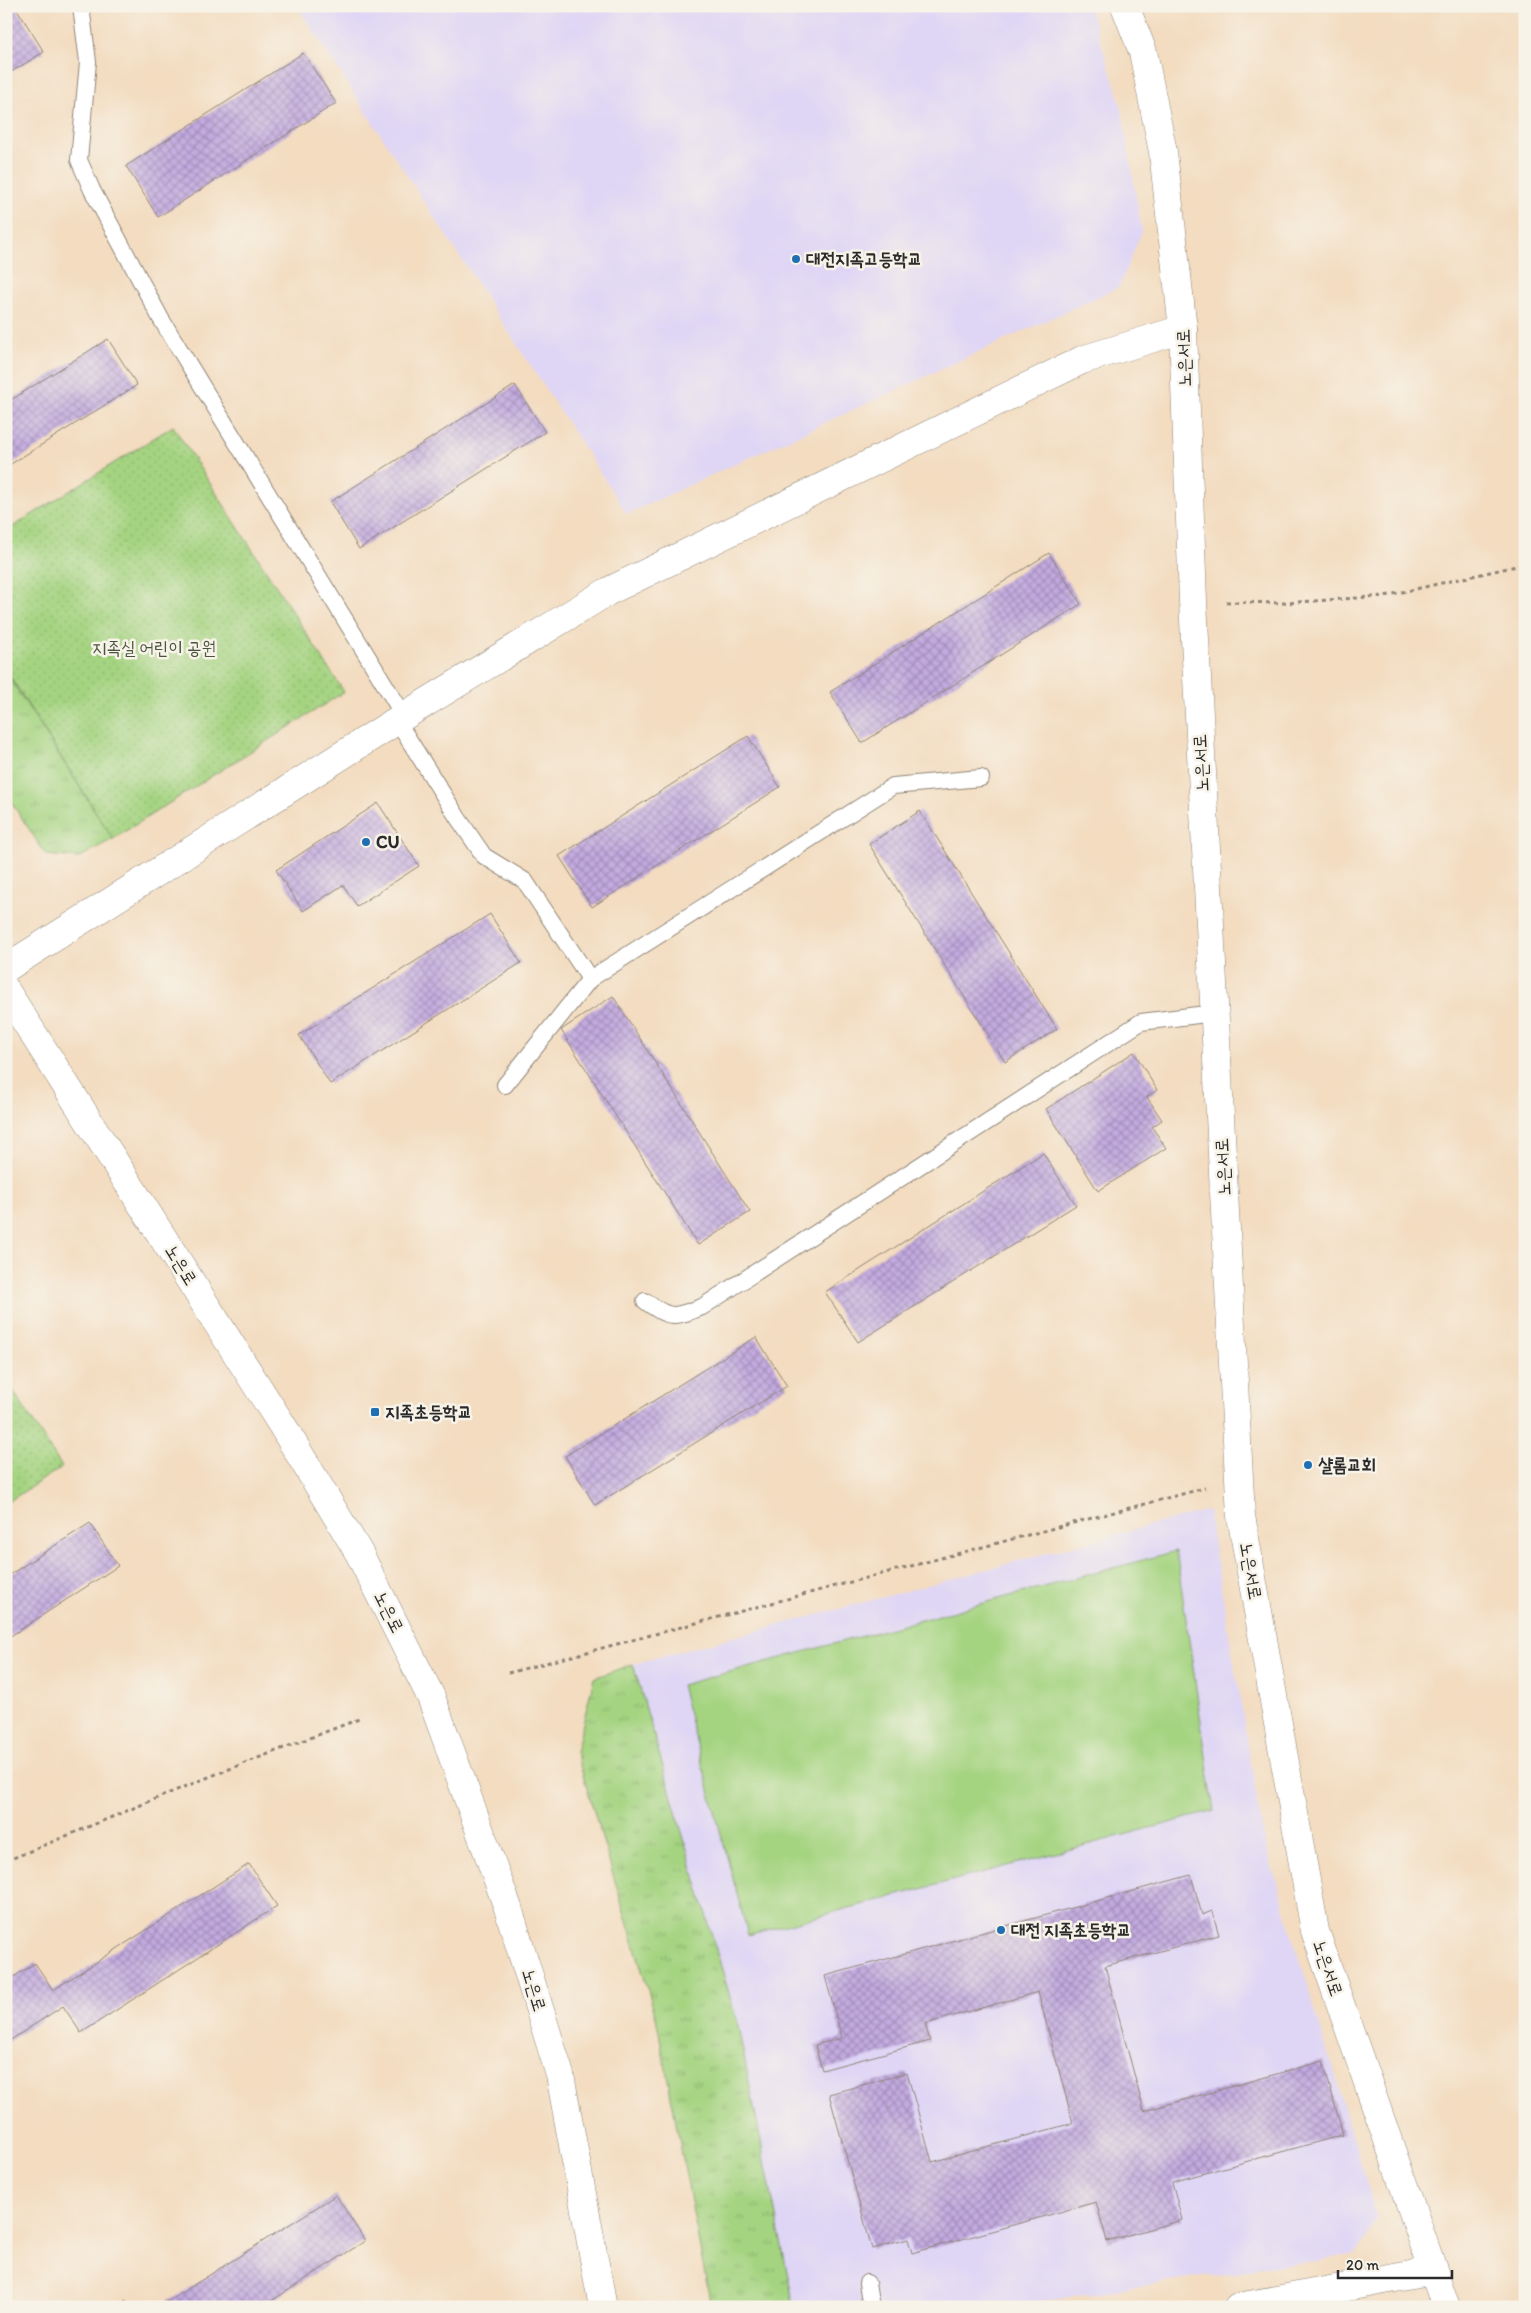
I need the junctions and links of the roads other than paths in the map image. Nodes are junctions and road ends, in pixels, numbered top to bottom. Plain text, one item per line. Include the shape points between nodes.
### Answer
1 (81, 6) edge
2 (1125, 6) edge
3 (1183, 329) junction
4 (401, 719) junction
5 (981, 778) dead end
6 (6, 968) edge
7 (590, 979) junction
8 (6, 991) edge
9 (1214, 1013) junction
10 (505, 1085) dead end
11 (645, 1301) dead end
12 (1433, 2272) junction
13 (867, 2283) dead end
14 (603, 2307) edge
15 (870, 2307) edge
16 (1238, 2307) edge
17 (1446, 2307) edge

1 - 4 lane via 88,62 79,160 92,190 160,319
2 - 3 street, 노은서로 via 1143,52 1163,152
3 - 4 street via 1082,360 607,592
3 - 9 street, 노은서로
4 - 6 street
4 - 7 lane via 458,818 484,856 525,881
5 - 7 lane via 893,786
7 - 10 lane
8 - 14 street, 노은로 via 287,1433 359,1553 431,1697 508,1908 560,2076
9 - 11 lane via 1141,1022 702,1307 680,1316 663,1314
9 - 12 street, 노은서로 via 1241,1516 1315,1931
12 - 16 street
12 - 17 street, 노은서로
13 - 15 lane

